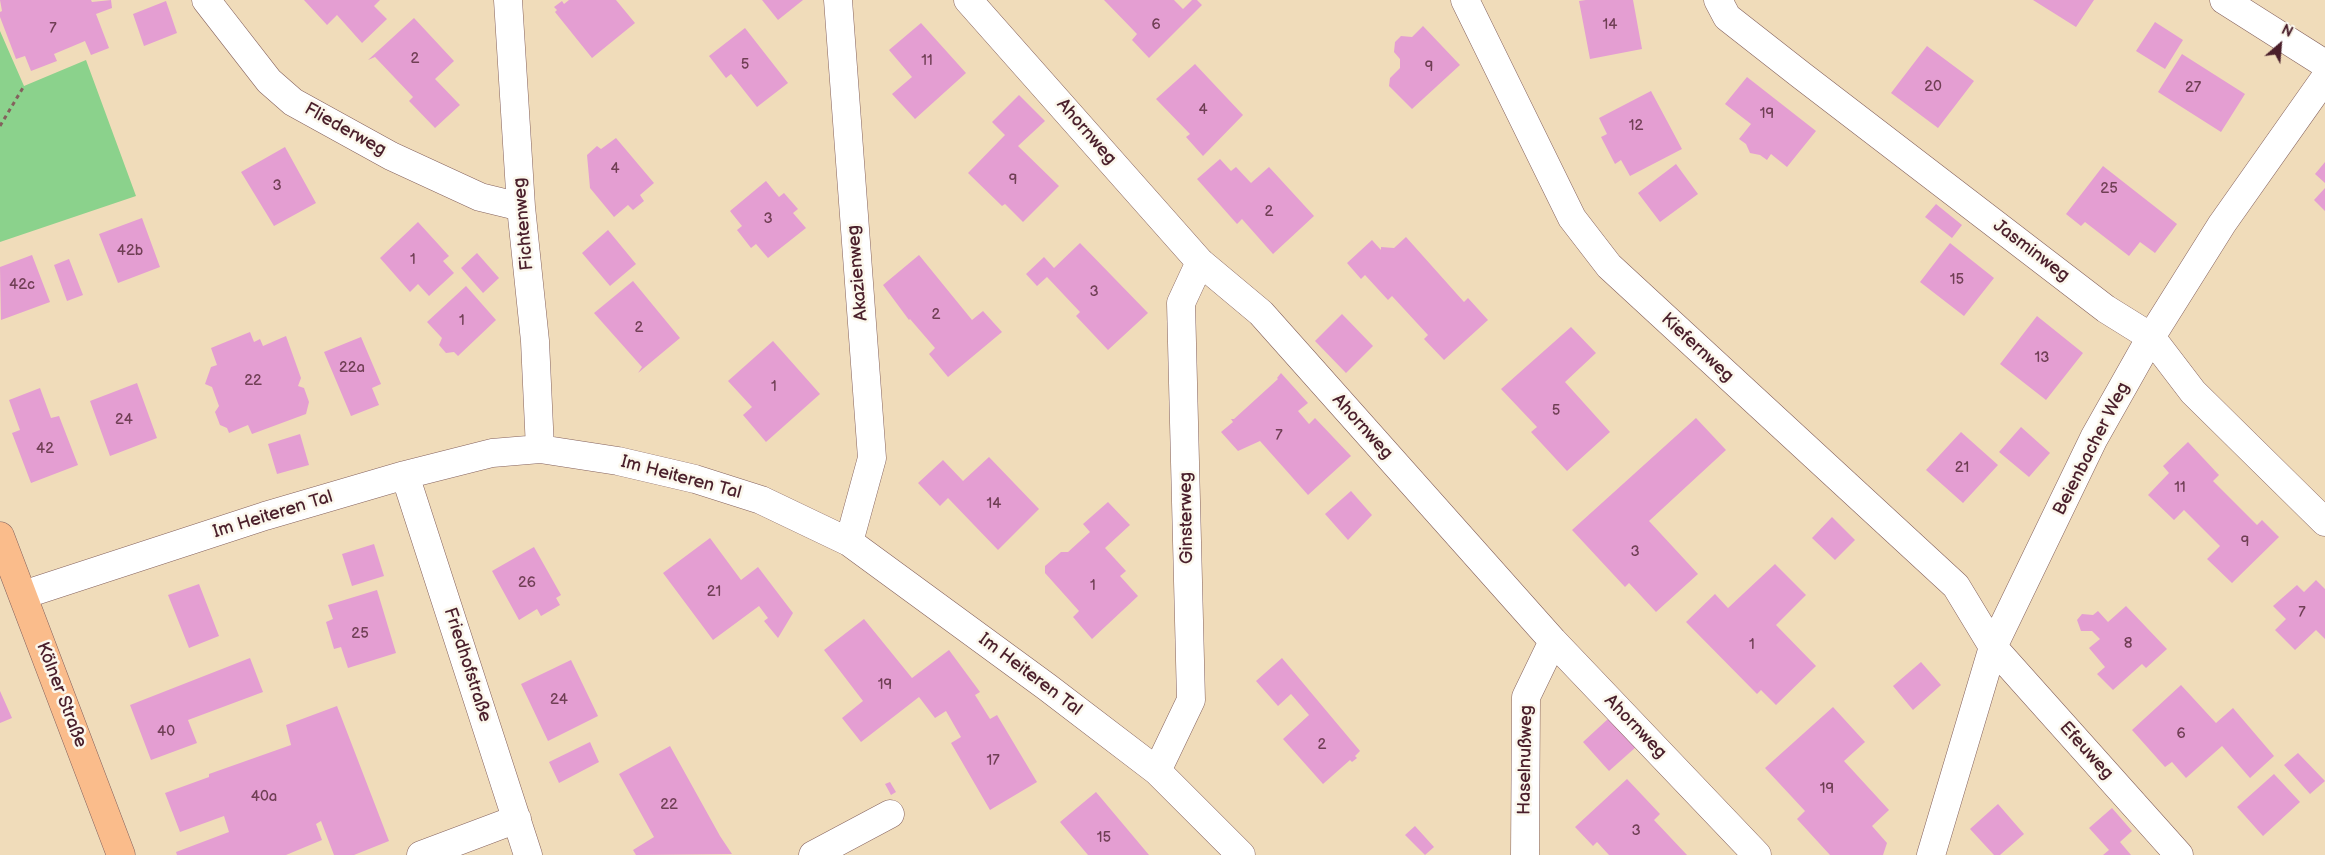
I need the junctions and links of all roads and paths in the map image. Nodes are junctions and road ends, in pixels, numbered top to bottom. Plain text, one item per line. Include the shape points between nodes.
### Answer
1 (206, 0) edge
2 (508, 0) edge
3 (838, 0) edge
4 (968, 0) edge
5 (1465, 0) edge
6 (1718, 0) edge
7 (2224, 0) edge
8 (2325, 64) edge
9 (2325, 78) edge
10 (24, 86) dead end
11 (0, 126) edge
12 (521, 207) junction
13 (1200, 262) junction
14 (2151, 337) junction
15 (540, 449) junction
16 (405, 475) junction
17 (2325, 522) edge
18 (0, 536) edge
19 (849, 542) junction
20 (23, 595) junction
21 (1553, 641) junction
22 (1993, 647) junction
23 (1157, 771) junction
24 (890, 814) dead end
25 (517, 819) junction
26 (121, 855) edge
27 (421, 855) edge
28 (528, 855) edge
29 (813, 855) edge
30 (1241, 855) edge
31 (1526, 855) edge
32 (1757, 855) edge
33 (1931, 855) edge
34 (2179, 855) edge

1 - 12 street, Fliederweg via 269,80 294,102 391,156 444,181 480,197
2 - 12 street, Fichtenweg
3 - 19 street, Akazienweg via 872,458
4 - 13 street, Ahornweg
5 - 22 street, Kiefernweg via 1572,218 1609,266 1956,586
6 - 14 street, Jasminweg via 1727,17 1801,75 2106,309
7 - 8 street
9 - 14 street, Beienbacher Weg via 2222,224
10 - 11 path
12 - 15 street, Fichtenweg via 535,341
13 - 21 street, Ahornweg via 1261,313
13 - 23 street, Ginsterweg via 1181,302 1190,700
14 - 17 street, Jasminweg via 2193,392
14 - 22 street, Beienbacher Weg via 2094,438
15 - 16 street, Im Heiteren Tal via 492,453
15 - 19 street, Im Heiteren Tal via 618,461 695,479 760,500
16 - 20 street, Im Heiteren Tal via 265,516
16 - 25 street, Friedhofstraße
18 - 20 main road, Kölner Straße
19 - 23 street, Im Heiteren Tal
20 - 26 main road, Kölner Straße
21 - 31 street, Haselnußweg via 1526,697
21 - 32 street, Ahornweg
22 - 33 street, Beienbacher Weg
22 - 34 street, Efeuweg
23 - 30 street, Im Heiteren Tal
24 - 29 street
25 - 27 street
25 - 28 street, Friedhofstraße

